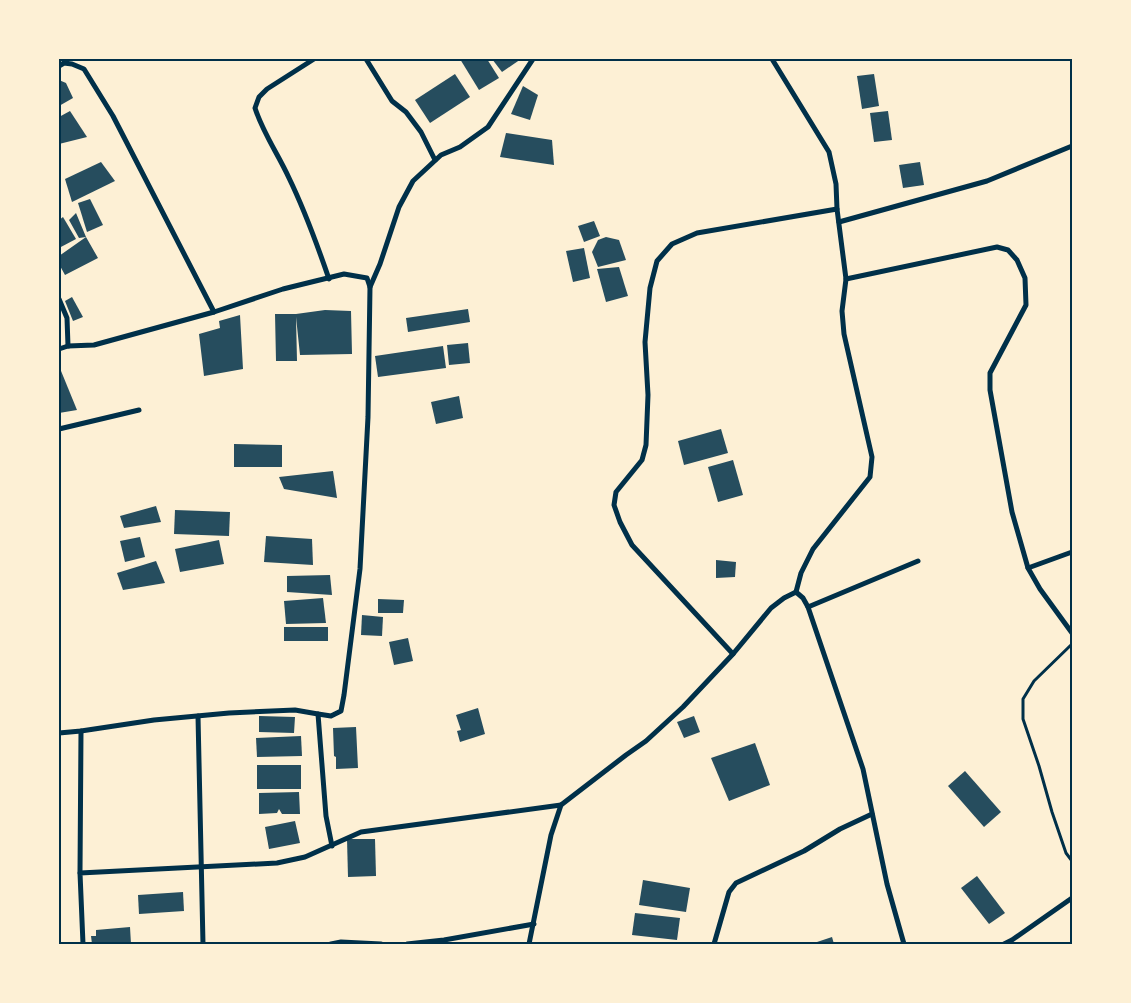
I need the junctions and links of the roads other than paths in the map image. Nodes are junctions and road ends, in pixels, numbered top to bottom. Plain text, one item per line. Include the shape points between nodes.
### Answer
1 (314, 59) edge
2 (366, 59) edge
3 (533, 59) edge
4 (772, 59) edge
5 (59, 66) edge
6 (1072, 146) edge
7 (435, 160) junction
8 (837, 210) junction
9 (839, 222) junction
10 (330, 279) junction
11 (846, 279) junction
12 (370, 288) junction
13 (59, 300) edge
14 (214, 312) junction
15 (68, 346) junction
16 (59, 349) edge
17 (139, 410) dead end
18 (59, 429) edge
19 (1072, 552) edge
20 (918, 561) dead end
21 (1028, 568) junction
22 (796, 592) junction
23 (808, 607) junction
24 (1072, 632) edge
25 (1072, 644) edge
26 (733, 654) junction
27 (318, 714) junction
28 (198, 716) junction
29 (81, 731) junction
30 (59, 733) edge
31 (562, 805) junction
32 (872, 814) junction
33 (332, 846) junction
34 (1072, 861) edge
35 (202, 865) junction
36 (80, 873) junction
37 (1072, 898) edge
38 (534, 924) junction
39 (83, 944) edge
40 (203, 944) edge
41 (331, 944) edge
42 (381, 944) edge
43 (407, 944) edge
44 (529, 944) edge
45 (714, 944) edge
46 (904, 944) edge
47 (1004, 944) edge

1 - 10 street via 266,89 255,108 261,127 311,228
2 - 7 street via 392,101 406,112 420,132
3 - 7 street via 488,127
4 - 8 street via 829,152 836,184
5 - 14 street via 64,63 84,69 113,116
6 - 9 street via 987,181
7 - 12 street via 413,181 399,207
8 - 9 street
8 - 26 street via 697,233 672,244 657,261 650,288 645,342 646,445 642,460 616,492 614,505 632,545
9 - 11 street
10 - 12 street via 344,274 359,276 367,278
10 - 14 street via 283,289
11 - 21 street via 997,247 1008,250 1017,260 1025,278 1026,305 990,373 990,390 1012,512
11 - 22 street via 842,311 844,334 872,457 870,477 813,549
12 - 27 street via 368,417 360,569 341,711 330,716
13 - 15 street via 67,318
14 - 15 street via 94,345
15 - 16 street
17 - 18 street
19 - 21 street
20 - 23 street
21 - 24 street
22 - 23 street
22 - 26 street via 771,608
23 - 32 street via 863,770
25 - 34 lane via 1034,681 1023,699 1023,719 1066,853
26 - 31 street via 684,708
27 - 28 street via 295,710
27 - 33 street via 326,816
28 - 29 street
28 - 35 street
29 - 30 street
29 - 36 street
31 - 33 street via 360,832
31 - 38 street via 551,836
32 - 45 street via 736,883 729,892
32 - 46 street
33 - 35 street via 305,857 277,863
35 - 36 street
35 - 40 street
36 - 39 street
37 - 47 street
38 - 43 street
38 - 44 street
41 - 42 street

